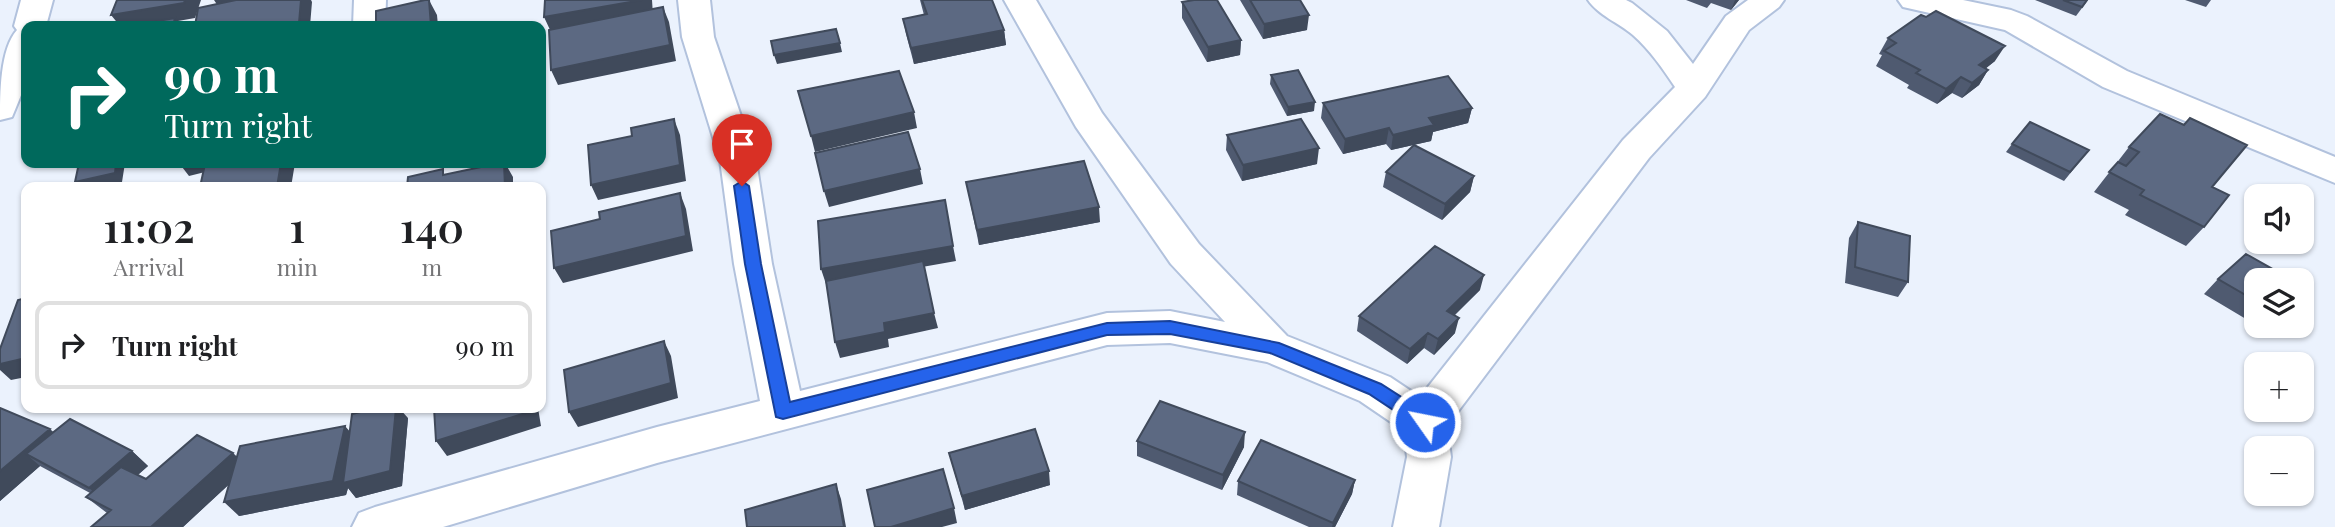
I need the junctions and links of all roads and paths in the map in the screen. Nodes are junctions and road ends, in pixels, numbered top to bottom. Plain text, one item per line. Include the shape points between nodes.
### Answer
1 (37, 0) edge
2 (370, 0) edge
3 (694, 0) edge
4 (1020, 0) edge
5 (1604, 0) edge
6 (1768, 0) edge
7 (1913, 0) edge
8 (32, 21) edge
9 (369, 21) edge
10 (21, 52) edge
11 (1693, 89) junction
12 (0, 109) edge
13 (2335, 171) edge
14 (1273, 347) junction
15 (783, 411) junction
16 (1425, 422) junction
17 (375, 527) edge
18 (1416, 527) edge

1 - 8 street
2 - 9 street
3 - 15 street via 701,48 738,160 753,264
4 - 14 street via 1088,119 1185,254
5 - 11 street via 1639,21 1662,42
6 - 11 street via 1737,23
7 - 13 street via 2016,23 2115,79
10 - 12 street
11 - 16 street via 1636,149
14 - 15 street via 1170,327 1107,329
14 - 16 street via 1375,389
15 - 17 street
16 - 18 street via 1429,457

